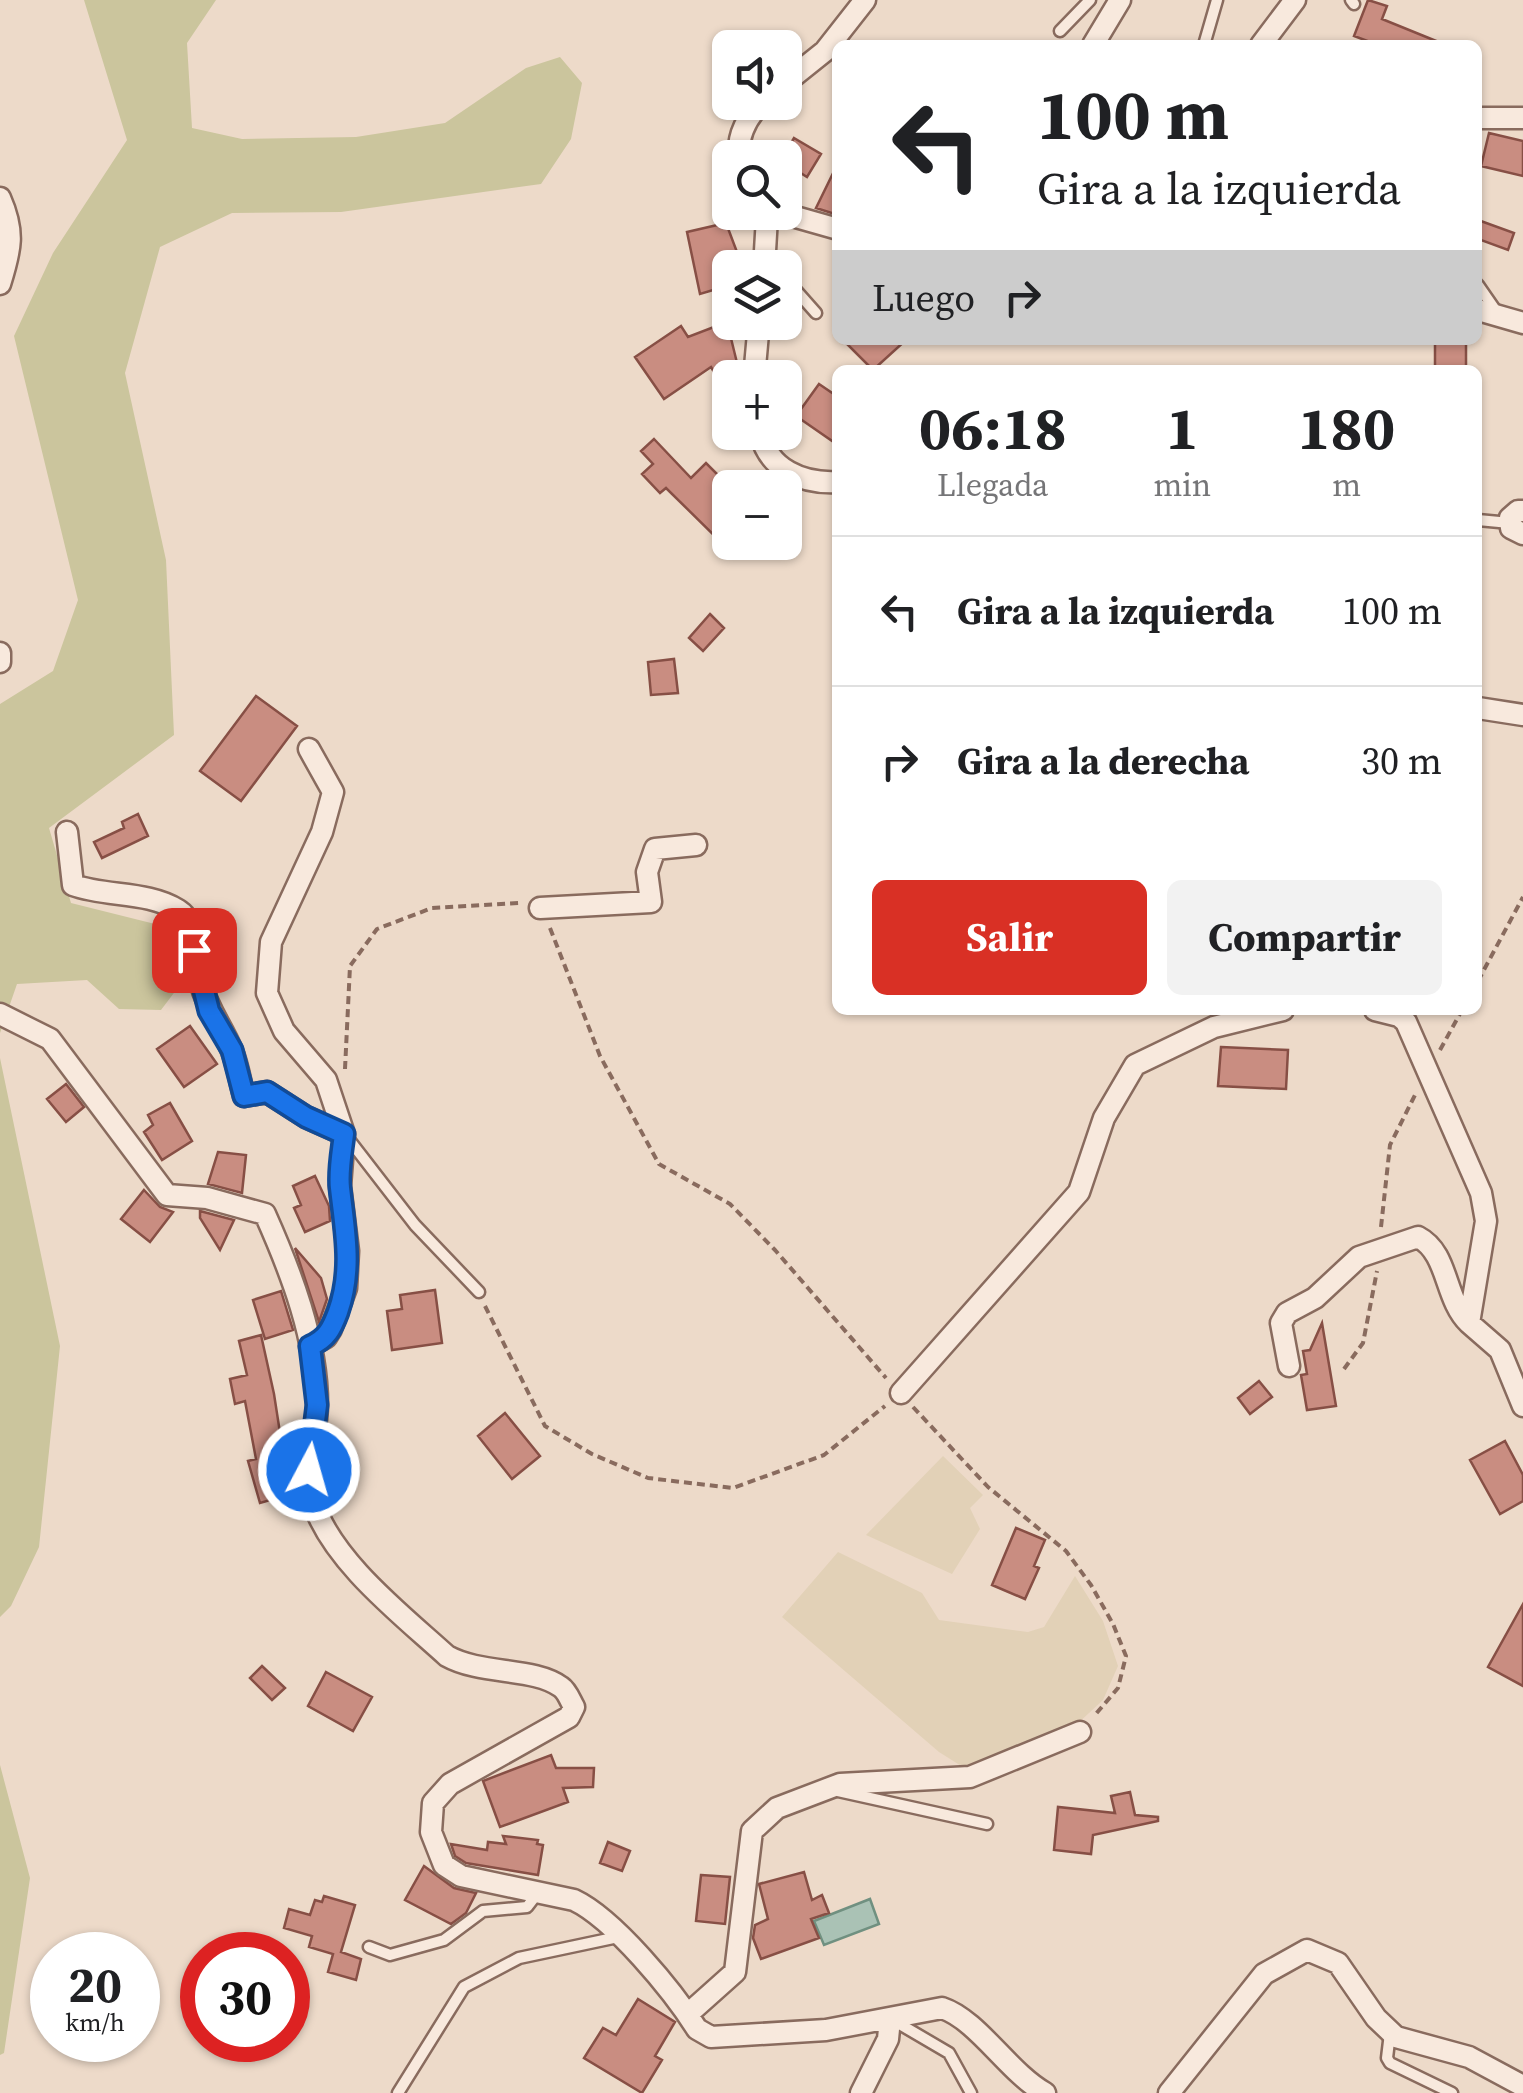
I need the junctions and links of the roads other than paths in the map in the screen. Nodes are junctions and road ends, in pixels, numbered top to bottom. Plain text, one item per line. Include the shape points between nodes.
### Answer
1 (865, 0) edge
2 (1090, 0) edge
3 (1120, 0) edge
4 (1217, 0) edge
5 (1295, 0) edge
6 (1060, 31) dead end
7 (833, 40) edge
8 (1096, 40) edge
9 (1205, 40) edge
10 (1265, 40) edge
11 (832, 41) edge
12 (802, 69) edge
13 (1482, 118) edge
14 (1523, 118) edge
15 (0, 198) edge
16 (802, 220) edge
17 (832, 228) edge
18 (0, 284) edge
19 (1482, 291) edge
20 (802, 298) edge
21 (1482, 311) edge
22 (816, 314) dead end
23 (1500, 316) junction
24 (1523, 323) edge
25 (767, 450) edge
26 (832, 482) edge
27 (1482, 520) edge
28 (1519, 523) edge
29 (0, 653) edge
30 (0, 662) edge
31 (1482, 709) edge
32 (1523, 715) edge
33 (309, 750) dead end
34 (67, 832) dead end
35 (696, 845) dead end
36 (540, 908) road end
37 (0, 1014) edge
38 (1395, 1015) edge
39 (1221, 1017) edge
40 (344, 1134) junction
41 (479, 1292) road end
42 (1469, 1322) junction
43 (310, 1346) junction
44 (1289, 1366) dead end
45 (901, 1394) road end
46 (1523, 1406) edge
47 (1080, 1732) road end
48 (827, 1788) junction
49 (988, 1824) dead end
50 (538, 1893) junction
51 (619, 1936) junction
52 (369, 1948) dead end
53 (688, 2014) junction
54 (890, 2019) junction
55 (1390, 2032) junction
56 (1523, 2086) edge
57 (398, 2093) edge
58 (861, 2093) edge
59 (971, 2093) edge
60 (1046, 2093) edge
61 (1169, 2093) edge
62 (1452, 2093) edge

1 - 7 street
2 - 6 lane
3 - 8 street
4 - 9 lane
5 - 10 street
11 - 12 street
13 - 14 street
15 - 18 street via 12,248
16 - 17 street
19 - 23 lane
20 - 22 lane
21 - 23 street
23 - 24 street
25 - 26 street via 793,475
27 - 28 lane
29 - 30 street
31 - 32 street
33 - 40 street via 334,792 272,942 267,992 284,1031 326,1080
34 - 40 street via 73,885 161,903 181,911 192,926 205,998 232,1050 244,1096 267,1092
35 - 36 street via 655,848 647,872 651,902
37 - 43 street via 50,1039 167,1195 265,1214
38 - 42 street via 1406,1022 1480,1193 1486,1221
39 - 45 street via 1135,1064 1104,1118 1080,1192
40 - 41 lane via 415,1225
40 - 43 street via 346,1288 332,1329
42 - 44 street via 1422,1237 1359,1257 1316,1298 1282,1318
42 - 46 street via 1500,1350
43 - 50 street via 317,1405 309,1470 313,1501 340,1551 447,1656 464,1666 545,1680 564,1688 574,1707 559,1725 450,1784 433,1803 430,1832 444,1864 460,1876
47 - 48 street via 970,1777
48 - 49 lane
48 - 53 street via 777,1808 752,1831 735,1972
50 - 51 street via 586,1906
50 - 52 lane via 527,1907 483,1911 444,1940 390,1956
51 - 53 street
51 - 57 lane via 519,1958 464,1988
53 - 54 street via 711,2036
54 - 58 street via 888,2039
54 - 59 lane via 949,2053
54 - 60 street via 942,2008 958,2014 1026,2082
55 - 56 street via 1469,2057
55 - 61 street via 1338,1962 1307,1950 1264,1974
55 - 62 lane via 1390,2063

